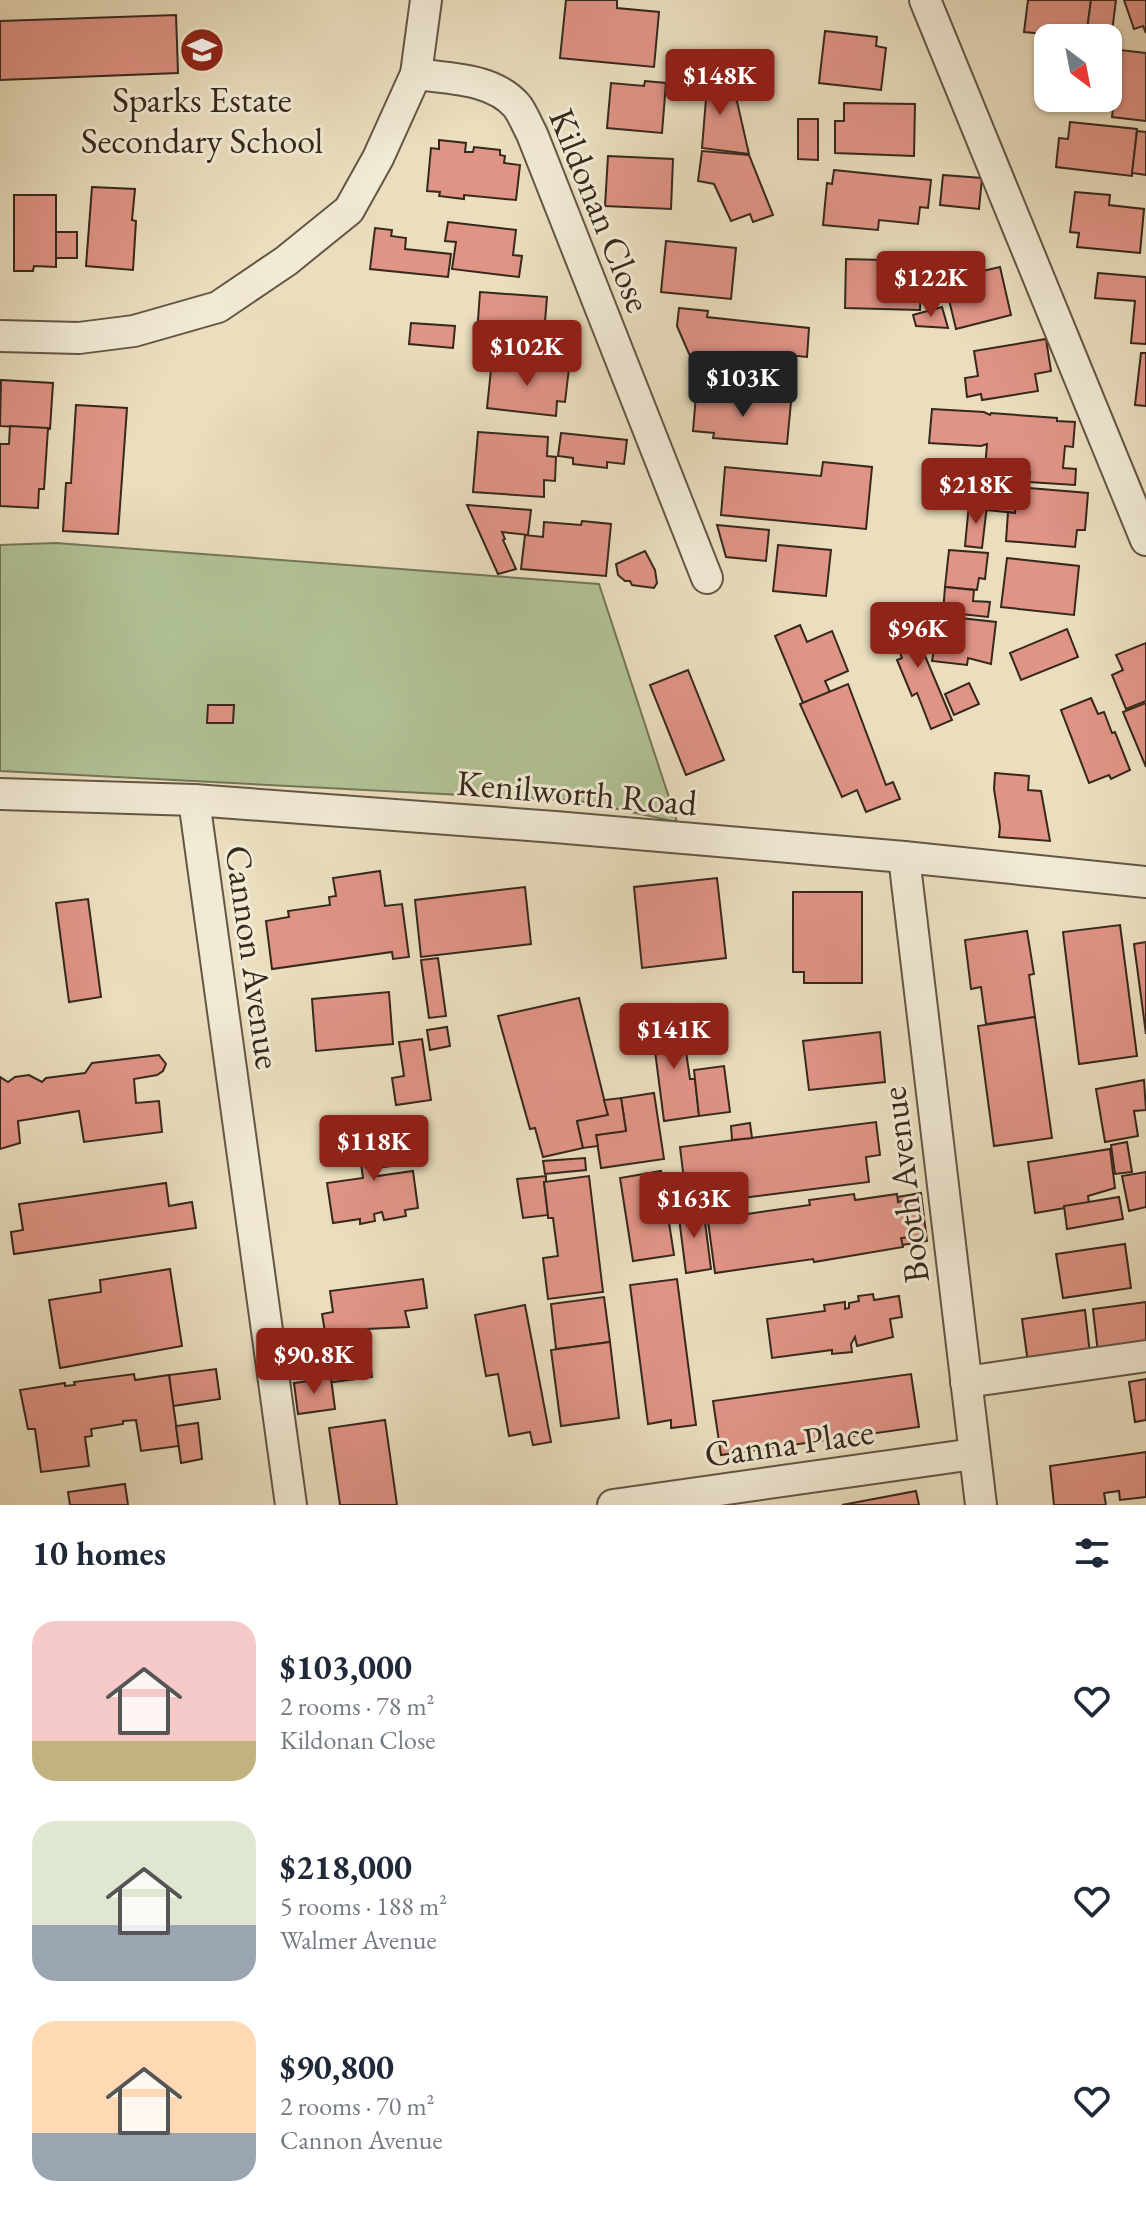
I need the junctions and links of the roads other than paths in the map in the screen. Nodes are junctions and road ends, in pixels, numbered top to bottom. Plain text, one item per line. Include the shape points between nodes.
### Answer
1 (426, 0) edge
2 (925, 0) edge
3 (416, 74) junction
4 (0, 336) edge
5 (1146, 540) edge
6 (707, 578) dead end
7 (0, 794) edge
8 (194, 800) junction
9 (904, 857) junction
10 (1146, 882) edge
11 (1146, 1356) edge
12 (966, 1382) junction
13 (974, 1454) junction
14 (291, 1505) edge
15 (613, 1505) edge
16 (981, 1505) edge

1 - 3 street
2 - 5 street
3 - 4 street via 349,210 218,307 134,331 79,338
3 - 6 street, Kildonan Close via 483,84 501,91 518,107
7 - 8 street, Kenilworth Road
8 - 9 street, Kenilworth Road
8 - 14 street, Cannon Avenue
9 - 10 street, Kenilworth Road
9 - 12 street, Booth Avenue
11 - 12 street
12 - 13 street, Booth Avenue
13 - 15 street, Canna Place
13 - 16 street, Booth Avenue

